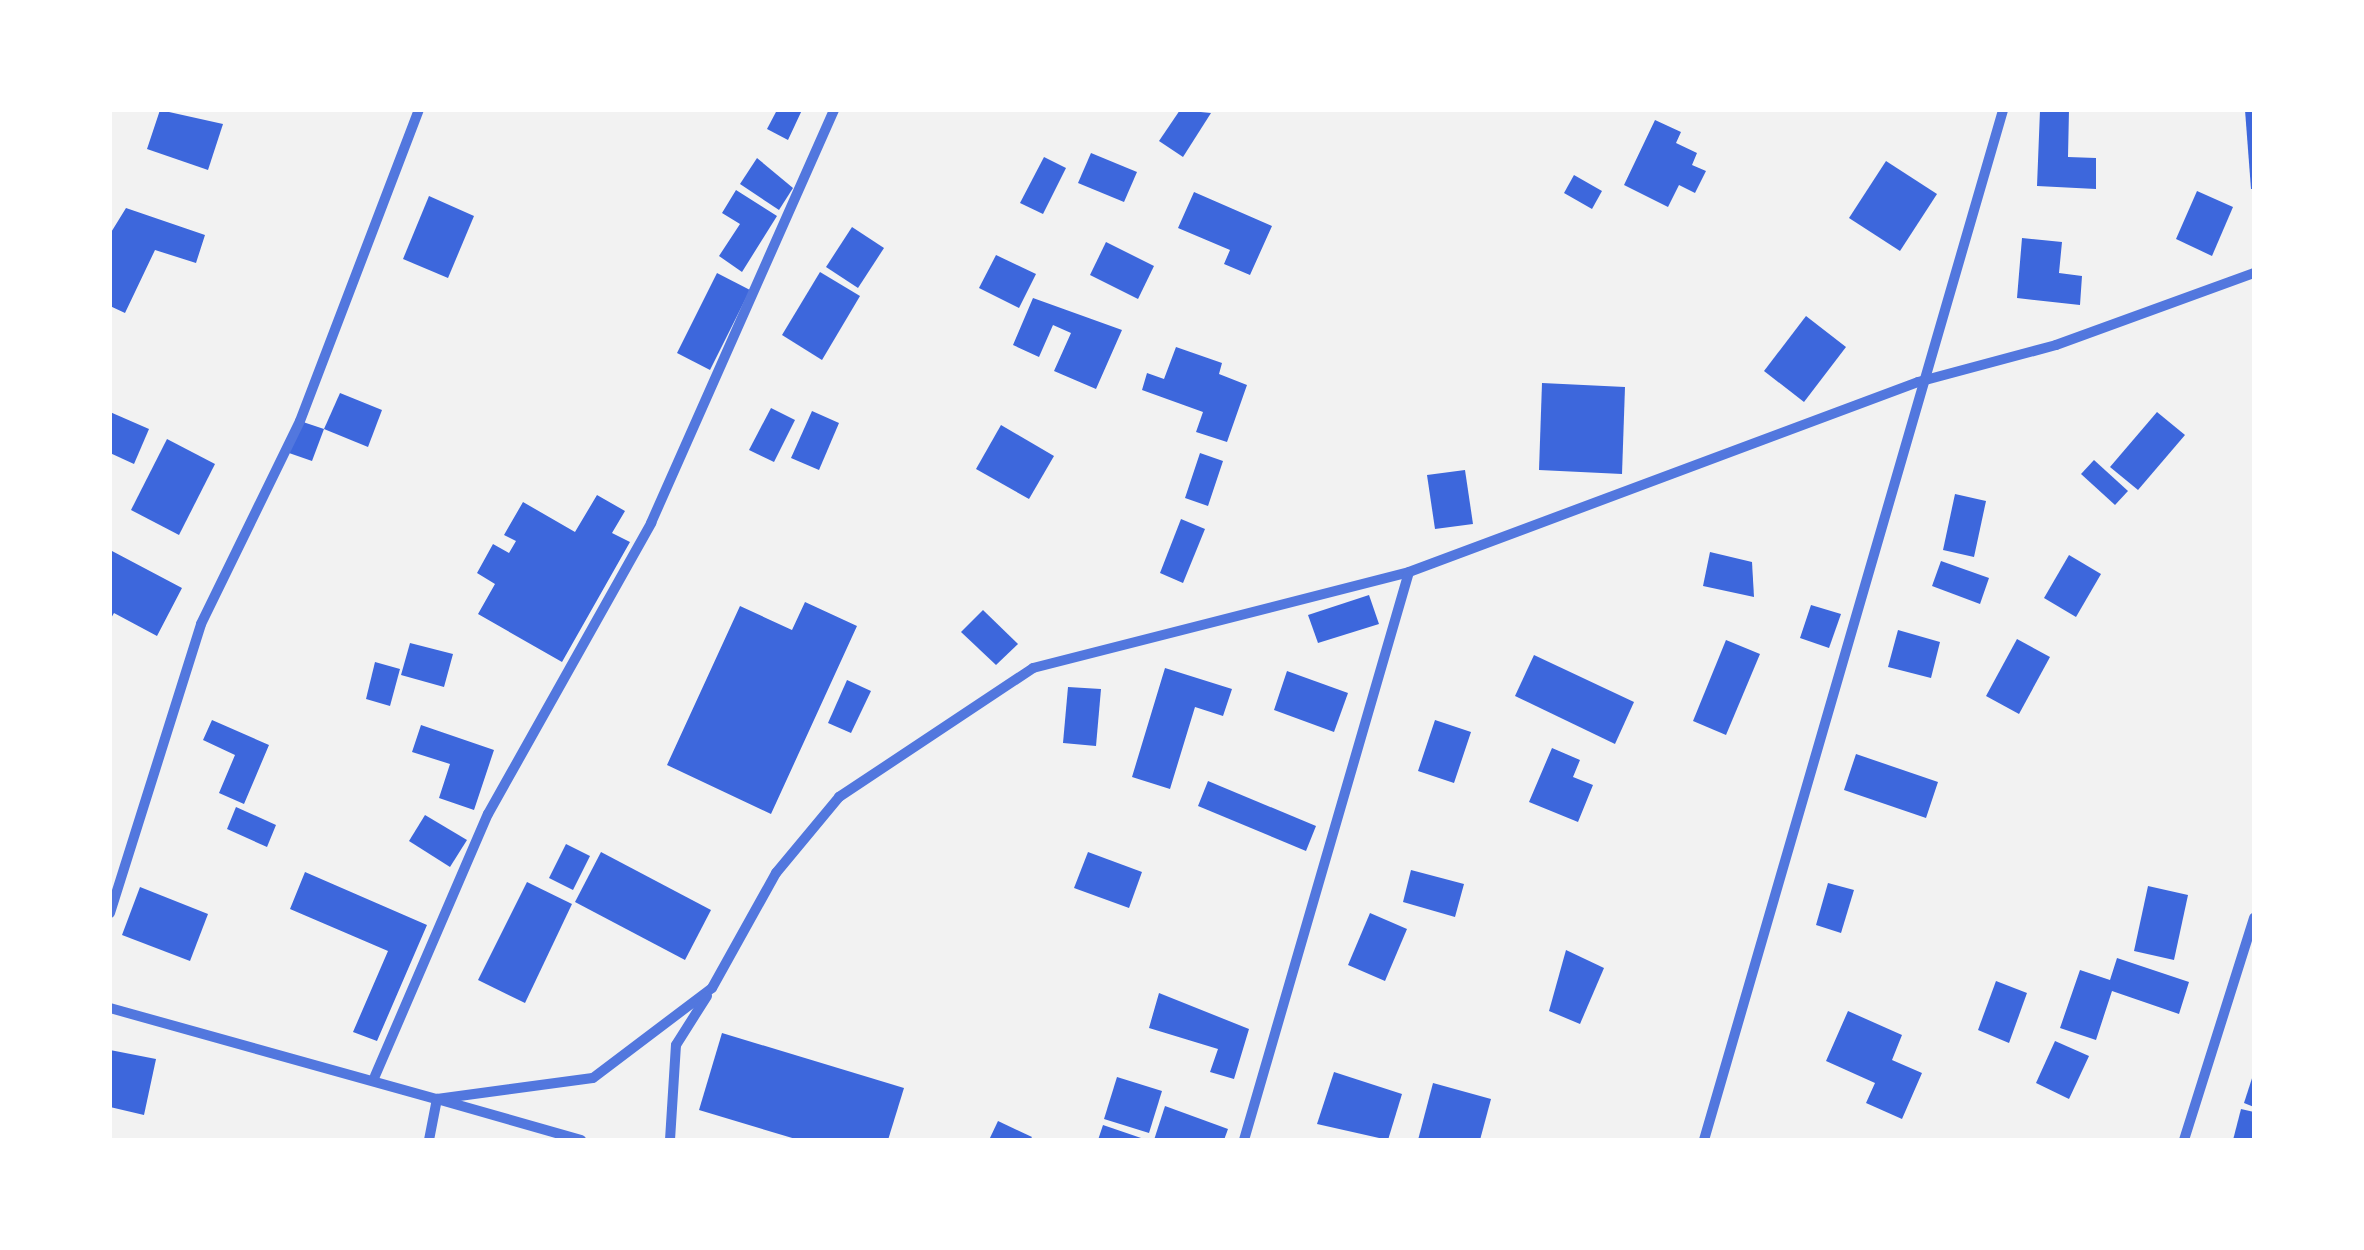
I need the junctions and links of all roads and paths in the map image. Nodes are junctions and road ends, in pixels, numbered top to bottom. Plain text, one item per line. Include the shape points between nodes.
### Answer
1 (419, 110) edge
2 (834, 110) edge
3 (2003, 110) edge
4 (2254, 273) edge
5 (1918, 382) junction
6 (1409, 572) junction
7 (110, 912) edge
8 (2254, 918) edge
9 (712, 988) junction
10 (110, 1008) edge
11 (375, 1076) junction
12 (437, 1099) junction
13 (429, 1140) edge
14 (582, 1140) edge
15 (670, 1140) edge
16 (1244, 1140) edge
17 (1704, 1140) edge
18 (2184, 1140) edge

1 - 7 street via 300,421 201,624
2 - 11 street via 651,523 488,814
3 - 5 street
4 - 5 street via 2056,346
5 - 6 street
5 - 17 street
6 - 9 street via 1094,650 986,695 807,829
6 - 16 street
8 - 18 street
9 - 12 street via 593,1078
9 - 15 street via 676,1044
10 - 11 street
11 - 12 street
12 - 13 street
12 - 14 street

